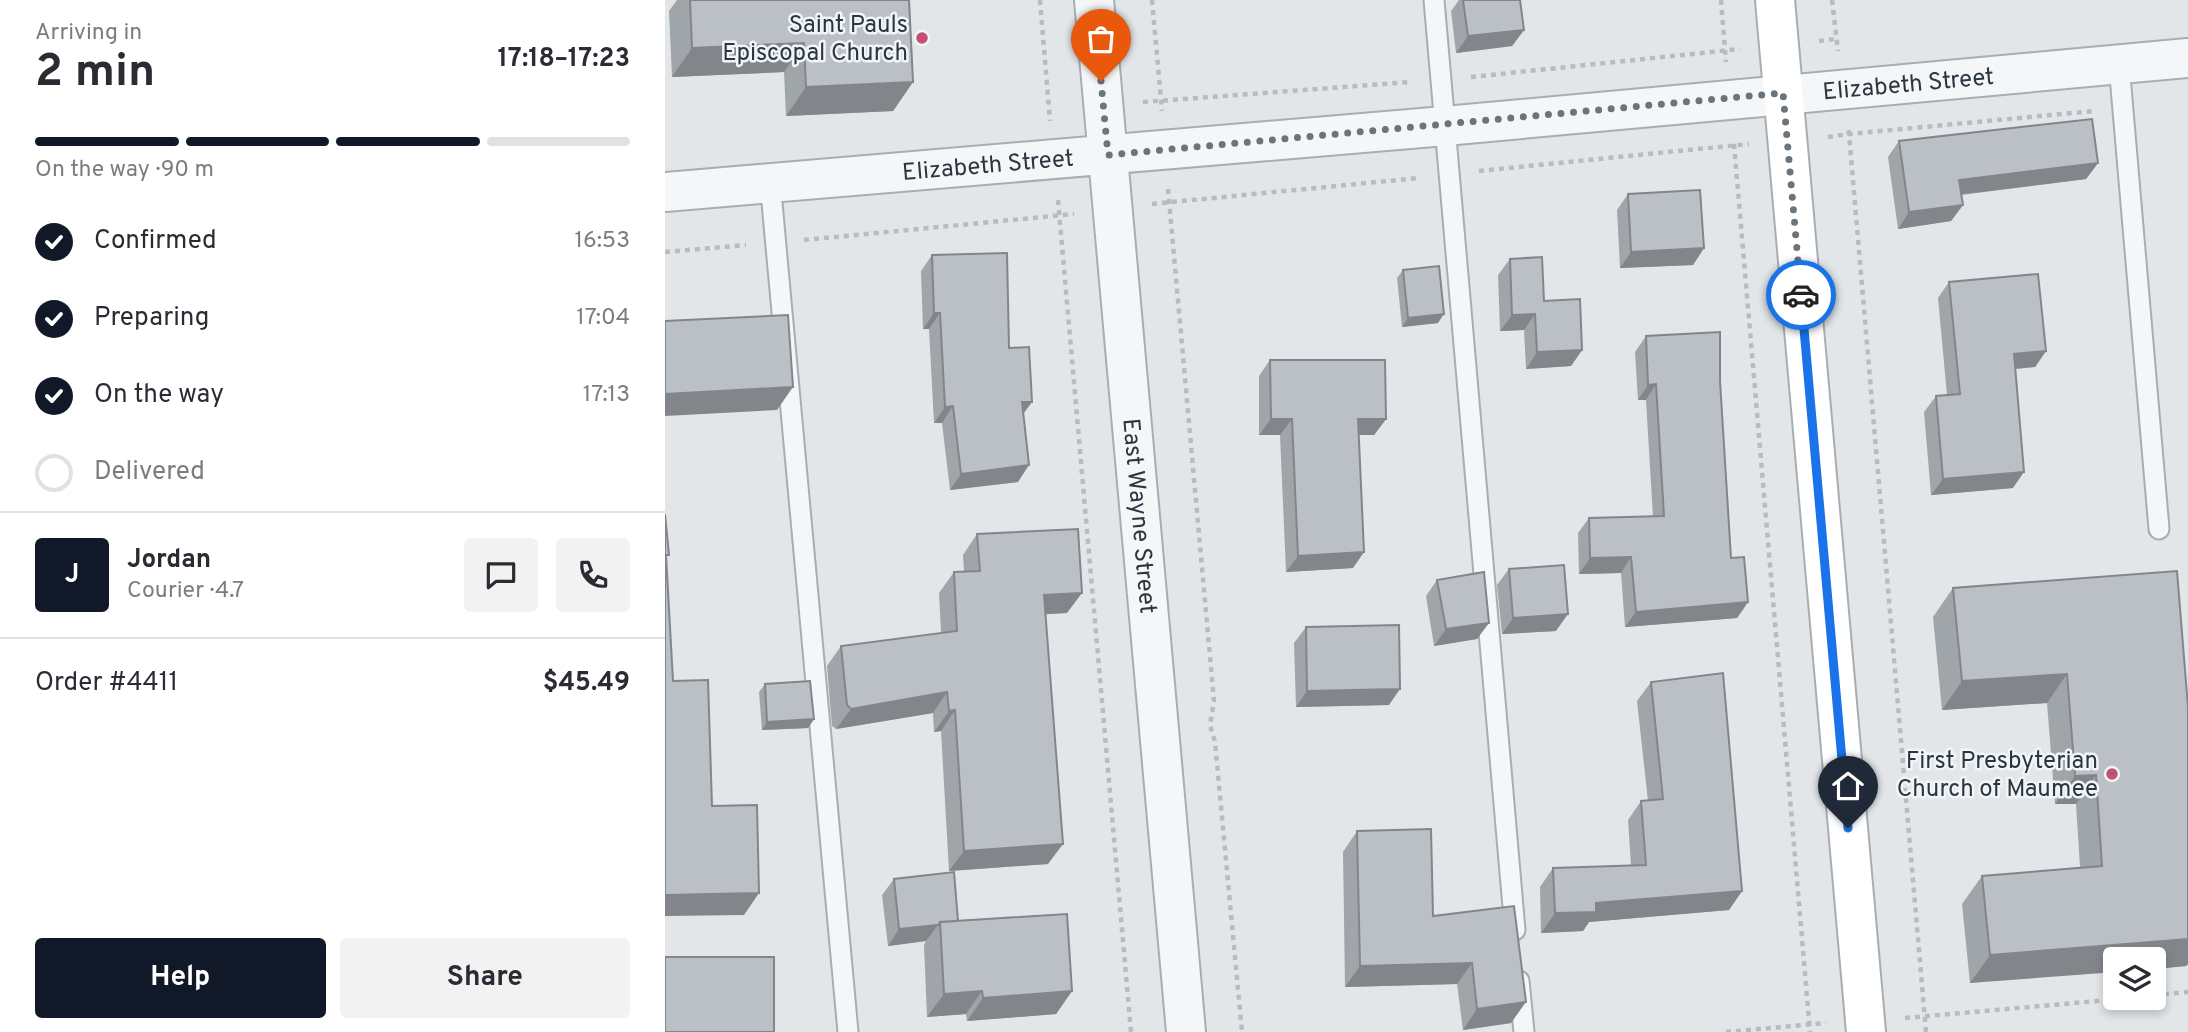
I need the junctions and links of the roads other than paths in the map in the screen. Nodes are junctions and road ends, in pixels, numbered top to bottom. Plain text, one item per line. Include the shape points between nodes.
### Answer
1 (1094, 0) edge
2 (1434, 0) edge
3 (1775, 0) edge
4 (2188, 58) edge
5 (2119, 64) junction
6 (1783, 93) junction
7 (1445, 126) junction
8 (1108, 155) junction
9 (771, 181) junction
10 (665, 192) edge
11 (2159, 529) dead end
12 (1866, 1026) edge
13 (848, 1032) edge
14 (1186, 1032) edge
15 (1524, 1032) edge

1 - 8 street, East Wayne Street
2 - 7 lane
3 - 6 street
4 - 5 street, Elizabeth Street
5 - 6 street, Elizabeth Street
5 - 11 lane
6 - 7 street, Elizabeth Street
6 - 12 street
7 - 8 street, Elizabeth Street
7 - 15 lane
8 - 9 street, Elizabeth Street
8 - 14 street, East Wayne Street
9 - 10 street, Elizabeth Street
9 - 13 lane

